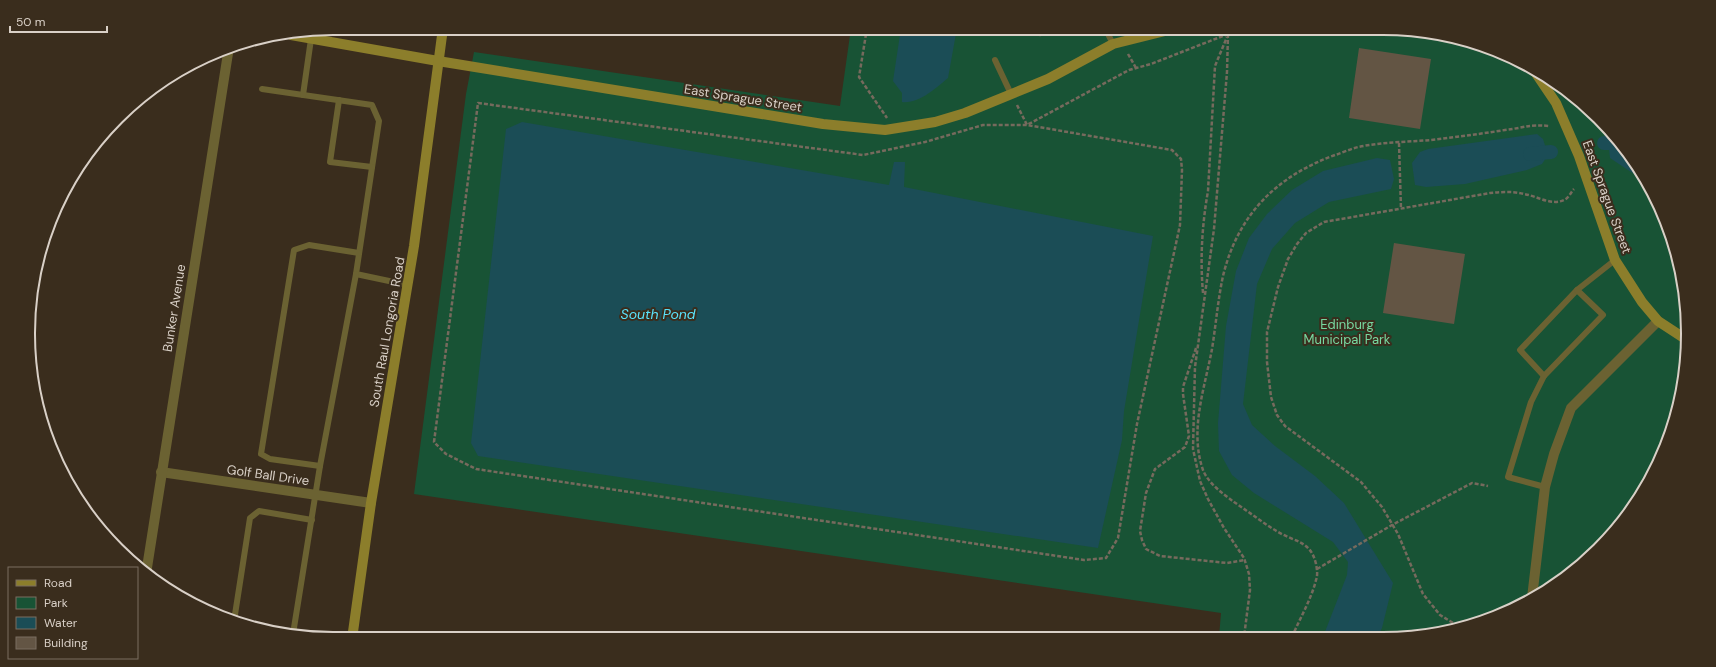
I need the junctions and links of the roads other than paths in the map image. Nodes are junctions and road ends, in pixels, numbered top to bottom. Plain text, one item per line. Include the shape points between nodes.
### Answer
1 (442, 35) edge
2 (1108, 35) edge
3 (1149, 35) edge
4 (311, 36) edge
5 (316, 36) edge
6 (1113, 44) junction
7 (228, 55) edge
8 (995, 60) dead end
9 (438, 61) junction
10 (1541, 80) edge
11 (262, 89) dead end
12 (1011, 94) junction
13 (303, 95) junction
14 (339, 100) junction
15 (372, 167) junction
16 (359, 253) junction
17 (1615, 260) junction
18 (356, 274) junction
19 (408, 285) junction
20 (1577, 290) junction
21 (1658, 321) junction
22 (1681, 336) edge
23 (1544, 376) junction
24 (320, 466) junction
25 (161, 472) junction
26 (1545, 487) junction
27 (316, 495) junction
28 (371, 503) junction
29 (312, 520) junction
30 (147, 566) edge
31 (1533, 592) edge
32 (235, 615) edge
33 (294, 629) edge
34 (353, 632) edge

1 - 9 street, South Raul Longoria Road
2 - 6 lane
3 - 6 street, East Sprague Street
4 - 13 lane
5 - 9 street, East Sprague Street
6 - 12 street, East Sprague Street via 1048,79
7 - 25 street, Bunker Avenue
8 - 12 lane
9 - 12 street, East Sprague Street via 823,124 885,130 935,122
9 - 19 street, South Raul Longoria Road
10 - 17 street, East Sprague Street via 1556,103 1579,156
11 - 13 lane
13 - 14 lane
14 - 15 lane via 372,105 379,121
14 - 15 lane via 330,162
15 - 16 lane
16 - 18 lane
16 - 24 lane via 309,245 294,250 261,454 270,459
17 - 20 lane
17 - 21 street, East Sprague Street via 1642,302
18 - 19 lane
18 - 24 lane
19 - 28 street, South Raul Longoria Road
20 - 23 lane via 1520,350
20 - 23 lane via 1603,315
21 - 22 street, East Sprague Street
21 - 26 street via 1571,408
23 - 26 lane via 1531,402 1508,477
24 - 27 lane
25 - 27 street, Golf Ball Drive
25 - 30 street, Bunker Avenue
26 - 31 street
27 - 28 street, Golf Ball Drive
27 - 29 lane
28 - 34 street, South Raul Longoria Road
29 - 32 lane via 259,511 250,518
29 - 33 lane

